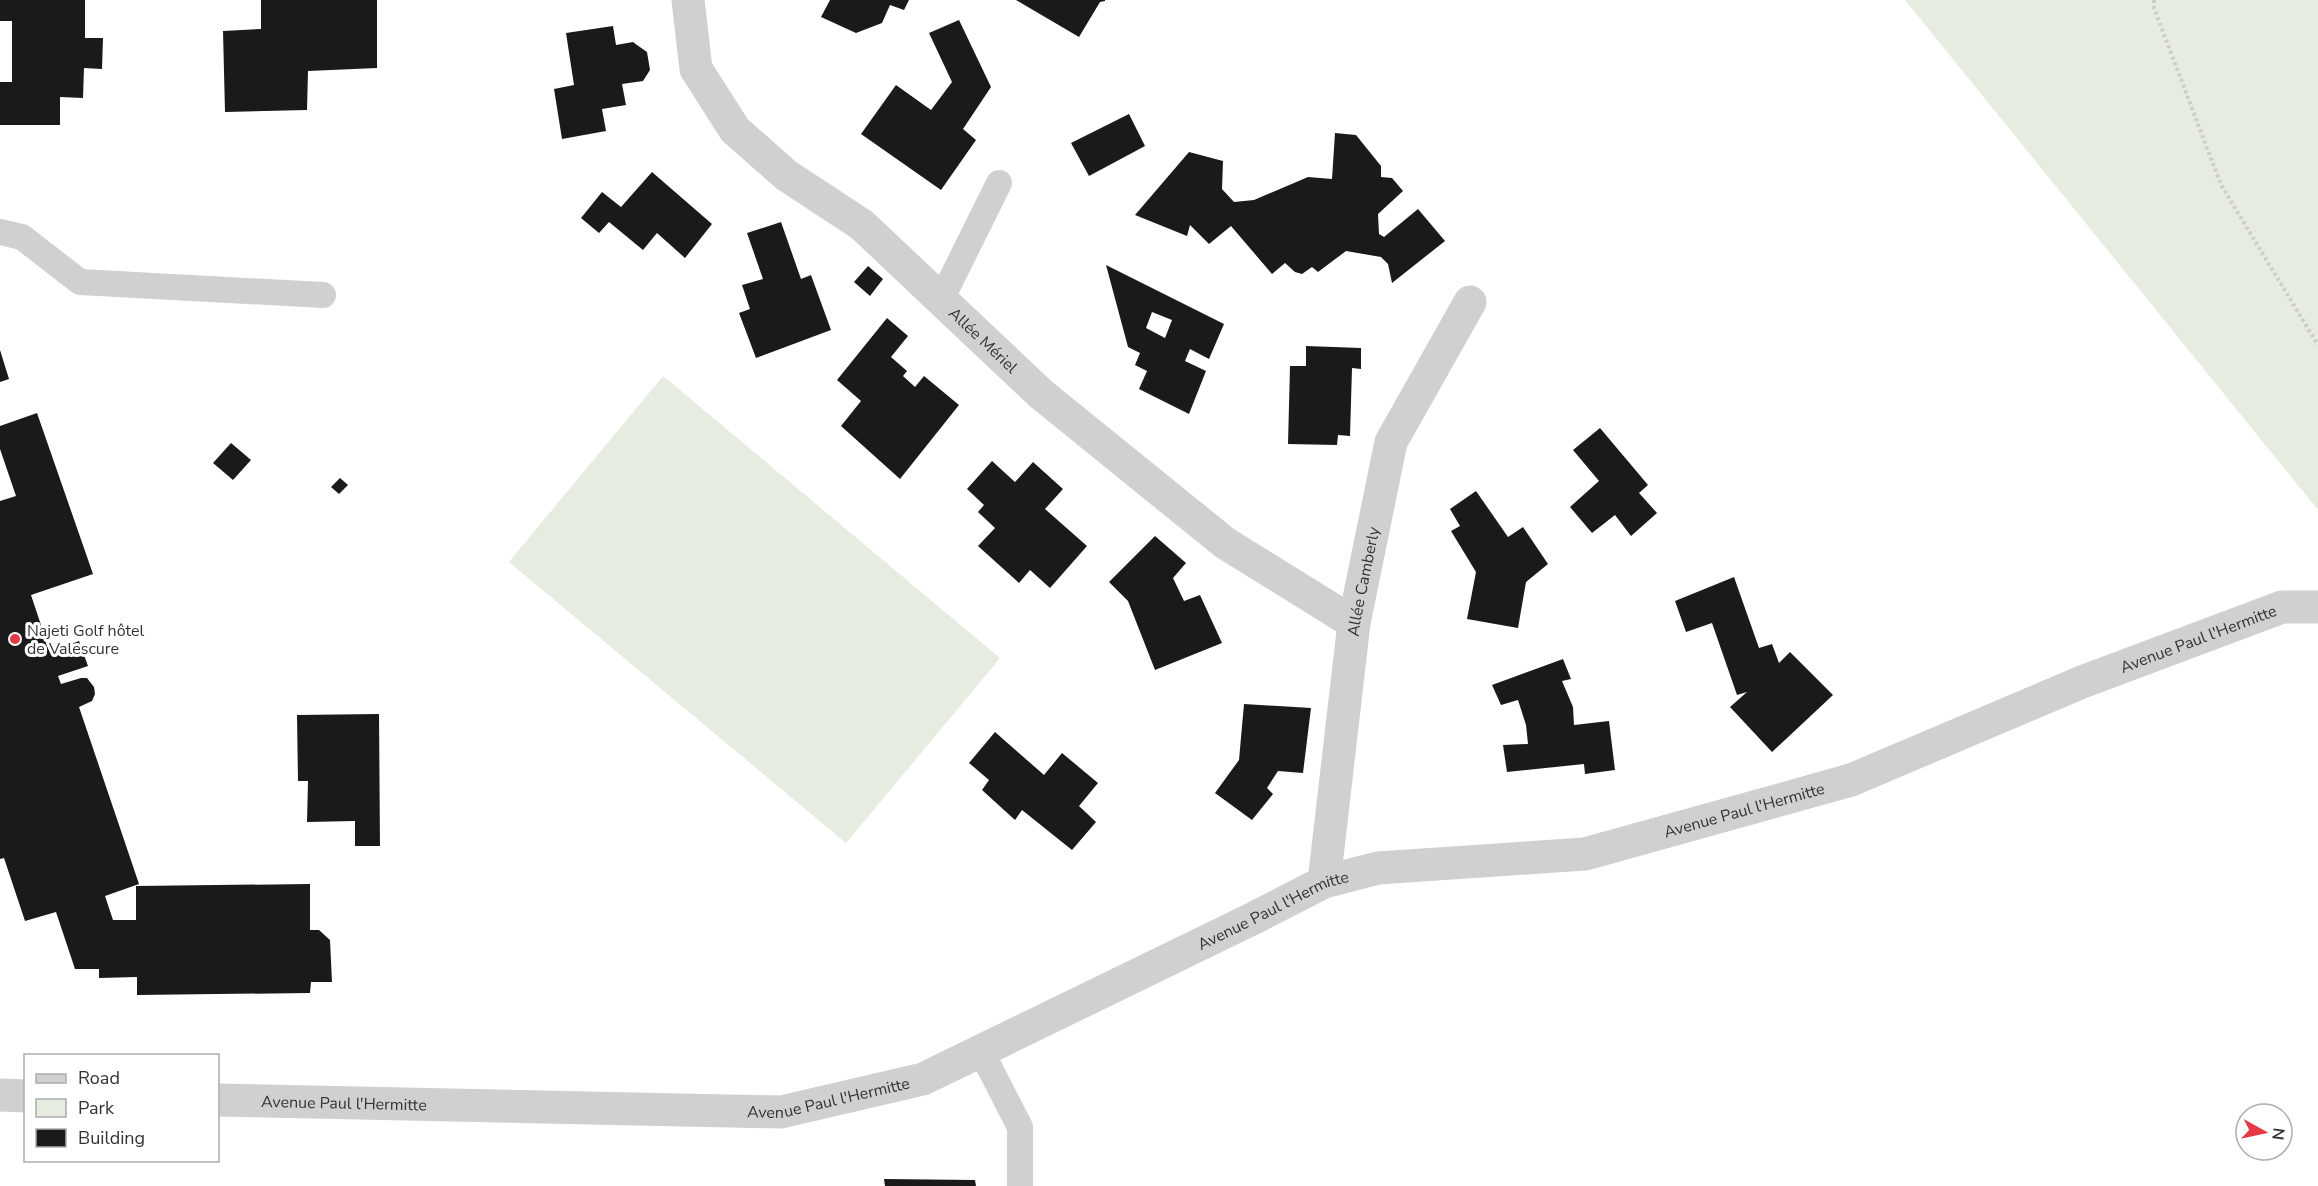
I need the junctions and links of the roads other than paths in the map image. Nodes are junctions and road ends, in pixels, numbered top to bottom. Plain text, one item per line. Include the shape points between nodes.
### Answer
1 (688, 0) edge
2 (999, 183) dead end
3 (0, 232) edge
4 (323, 295) dead end
5 (941, 300) junction
6 (1470, 302) dead end
7 (2318, 607) edge
8 (1354, 623) junction
9 (1324, 882) junction
10 (981, 1051) junction
11 (0, 1095) edge
12 (24, 1096) edge
13 (219, 1100) edge
14 (1020, 1186) edge

1 - 5 street, Allée Mériel via 696,69 735,130 786,175 862,225
2 - 5 lane
3 - 4 lane via 21,237 80,282
5 - 8 street, Allée Mériel via 1041,394 1225,543
6 - 8 street, Allée Camberly via 1391,442
7 - 9 street, Avenue Paul l'Hermitte via 2282,607 2082,682 1851,780 1584,854 1378,868
8 - 9 street, Allée Camberly
9 - 10 street, Avenue Paul l'Hermitte
10 - 13 street, Avenue Paul l'Hermitte via 923,1079 781,1112
10 - 14 lane via 1020,1127
11 - 12 street

